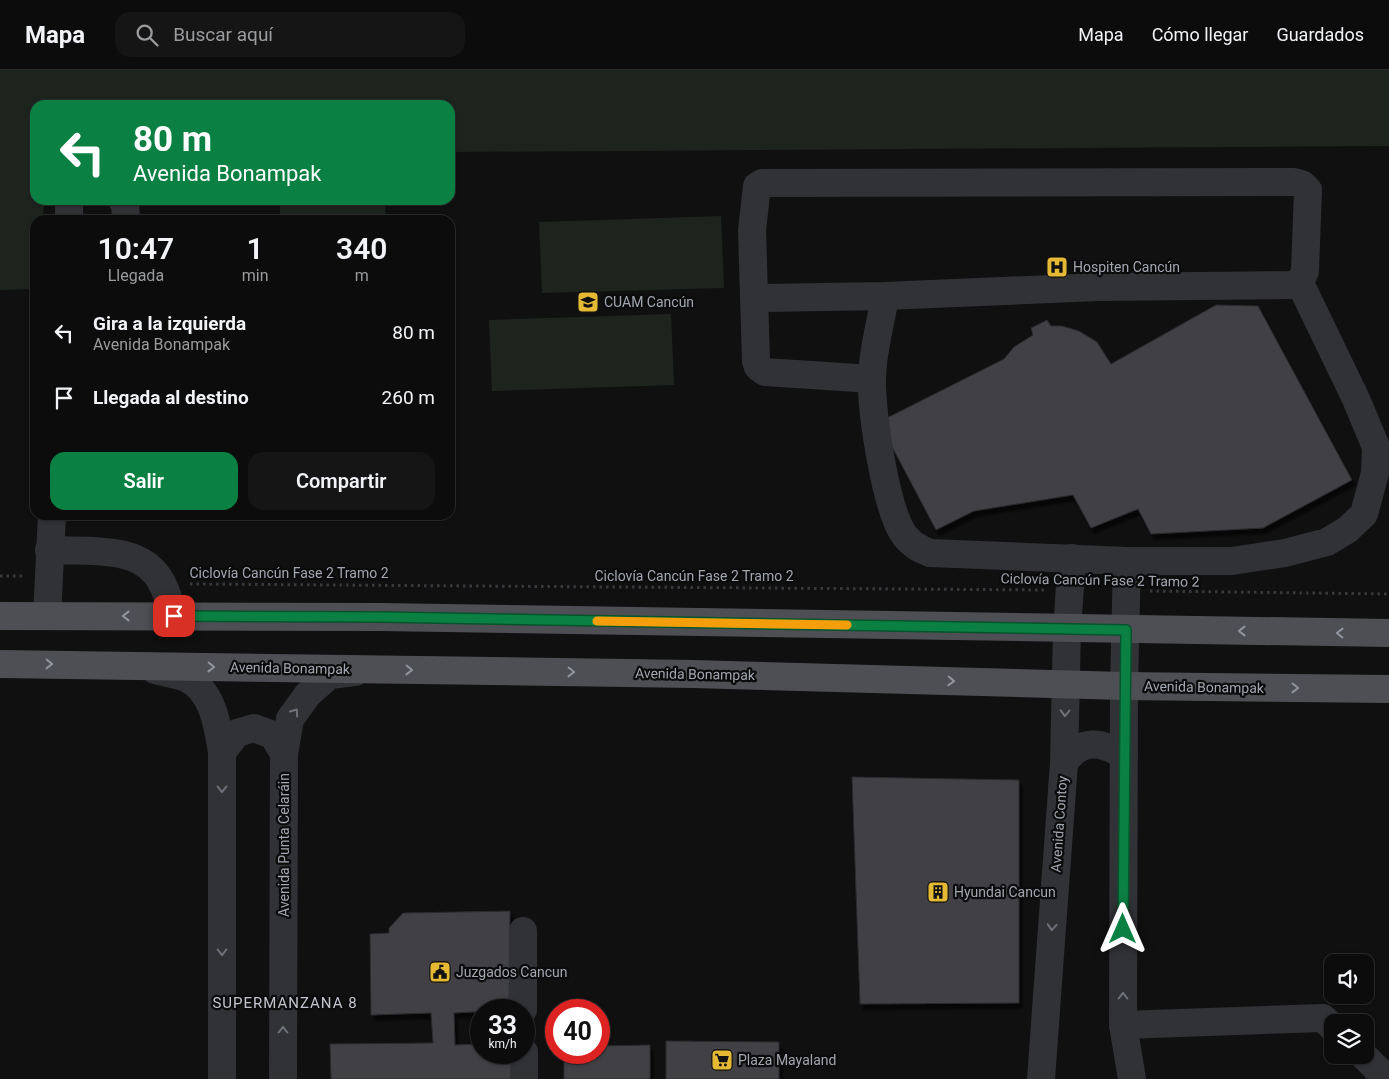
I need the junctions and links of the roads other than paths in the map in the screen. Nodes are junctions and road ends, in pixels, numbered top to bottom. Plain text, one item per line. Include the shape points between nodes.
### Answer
1 (1300, 283) junction
2 (885, 296) junction
3 (755, 298) junction
4 (872, 379) junction
5 (52, 520) edge
6 (49, 550) junction
7 (1072, 558) junction
8 (1127, 561) junction
9 (0, 616) edge
10 (47, 616) junction
11 (174, 616) junction
12 (1067, 629) junction
13 (1126, 630) junction
14 (1389, 633) edge
15 (0, 664) edge
16 (139, 666) junction
17 (377, 670) junction
18 (1065, 684) junction
19 (1124, 686) junction
20 (1389, 689) edge
21 (222, 752) junction
22 (284, 754) junction
23 (1124, 756) junction
24 (1064, 762) junction
25 (523, 931) dead end
26 (523, 999) edge
27 (1324, 1019) edge
28 (1123, 1025) junction
29 (524, 1064) edge
30 (1372, 1064) edge
31 (222, 1079) edge
32 (283, 1079) edge
33 (524, 1079) edge
34 (1041, 1079) edge
35 (1132, 1079) edge
36 (1380, 1079) edge

1 - 2 street via 1290,286 1098,287
1 - 3 street via 1305,271 1308,190 1294,182 762,183 757,186 752,230
1 - 8 street via 1376,447 1375,473 1364,514 1327,542 1285,553 1232,561
2 - 3 street
2 - 4 street
3 - 4 street via 756,361 765,372
4 - 7 street via 890,502 904,535 917,548 930,553
5 - 6 street
6 - 10 street
6 - 11 street via 128,554 155,572
7 - 8 street
7 - 12 street, Avenida Contoy
8 - 13 street
9 - 10 main road
11 -> 10 main road
11 - 12 main road
12 - 13 main road
12 - 18 street, Avenida Contoy
14 -> 13 main road
13 - 19 street
15 -> 16 main road, Avenida Bonampak
16 -> 17 main road, Avenida Bonampak
16 - 21 street via 186,678 204,694 216,717
17 -> 18 main road, Avenida Bonampak
22 -> 17 street, Avenida Punta Celaráin via 290,719 308,694 330,675
18 - 19 main road, Avenida Bonampak
18 -> 24 street, Avenida Contoy
19 -> 20 main road, Avenida Bonampak
19 - 23 street
21 - 22 street via 237,733 254,728 273,736
21 -> 31 street
32 -> 22 street, Avenida Punta Celaráin
23 - 24 street via 1111,747 1092,744 1074,750
28 -> 23 street
24 -> 34 street, Avenida Contoy
25 - 26 street
27 - 28 street
28 - 35 street
29 - 33 street
30 - 36 street via 1379,1071

